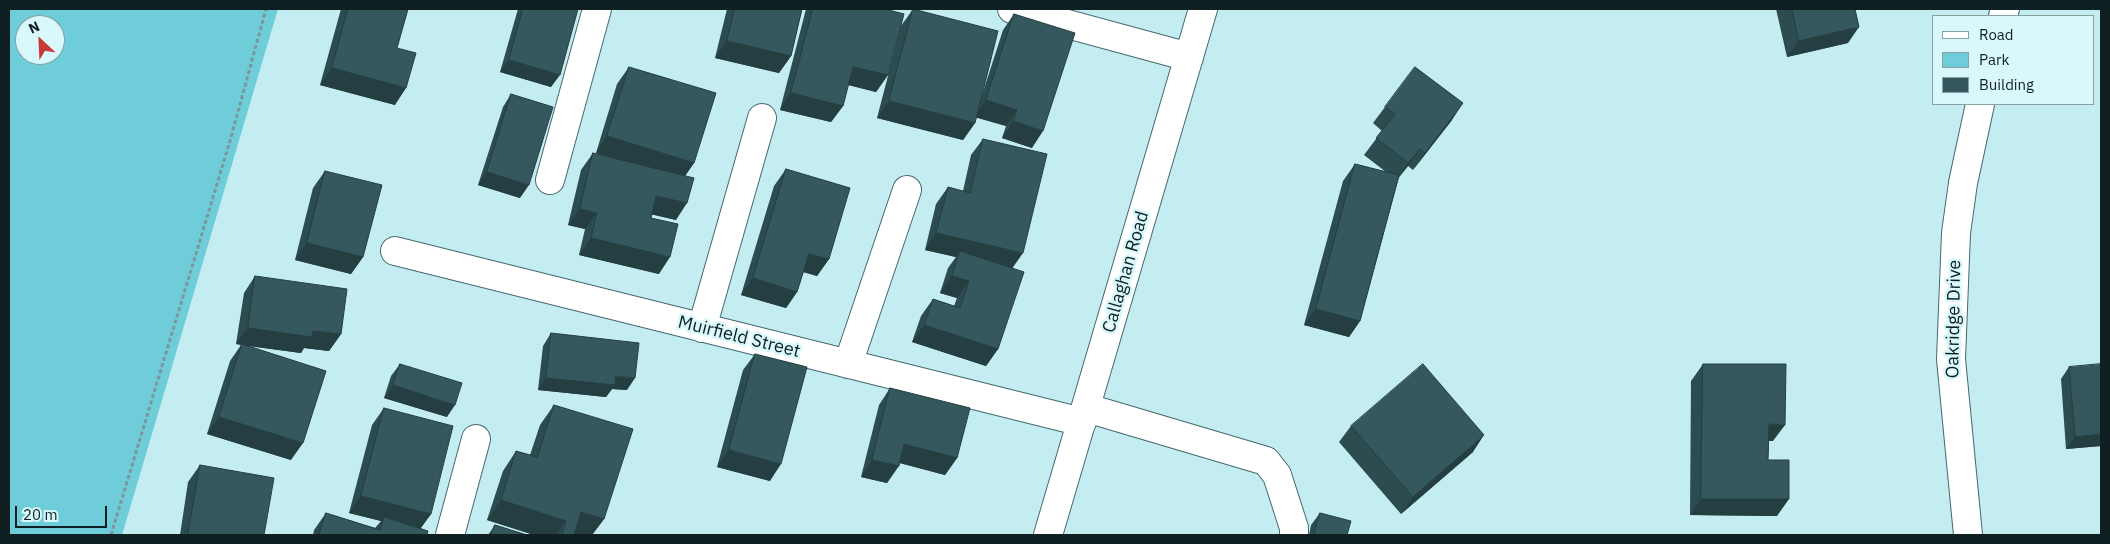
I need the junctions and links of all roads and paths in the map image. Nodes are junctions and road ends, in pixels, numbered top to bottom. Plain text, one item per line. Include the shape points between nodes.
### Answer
1 (266, 9) edge
2 (598, 9) edge
3 (1012, 9) edge
4 (1203, 9) edge
5 (1189, 57) junction
6 (1980, 105) edge
7 (762, 118) dead end
8 (550, 180) dead end
9 (907, 190) dead end
10 (395, 251) dead end
11 (702, 328) junction
12 (848, 364) junction
13 (1084, 415) junction
14 (476, 439) dead end
15 (111, 535) edge
16 (450, 535) edge
17 (1048, 535) edge
18 (1294, 535) edge
19 (1968, 535) edge

1 - 15 path via 228,150
2 - 8 street
3 - 5 street
4 - 5 street, Callaghan Road
5 - 13 street, Callaghan Road
6 - 19 street, Oakridge Drive via 1956,234 1951,359
7 - 11 street
9 - 12 street
10 - 11 street, Muirfield Street
11 - 12 street, Muirfield Street
12 - 13 street, Muirfield Street
13 - 17 street, Callaghan Road
13 - 18 street, Muirfield Street via 1266,461 1277,475
14 - 16 street

